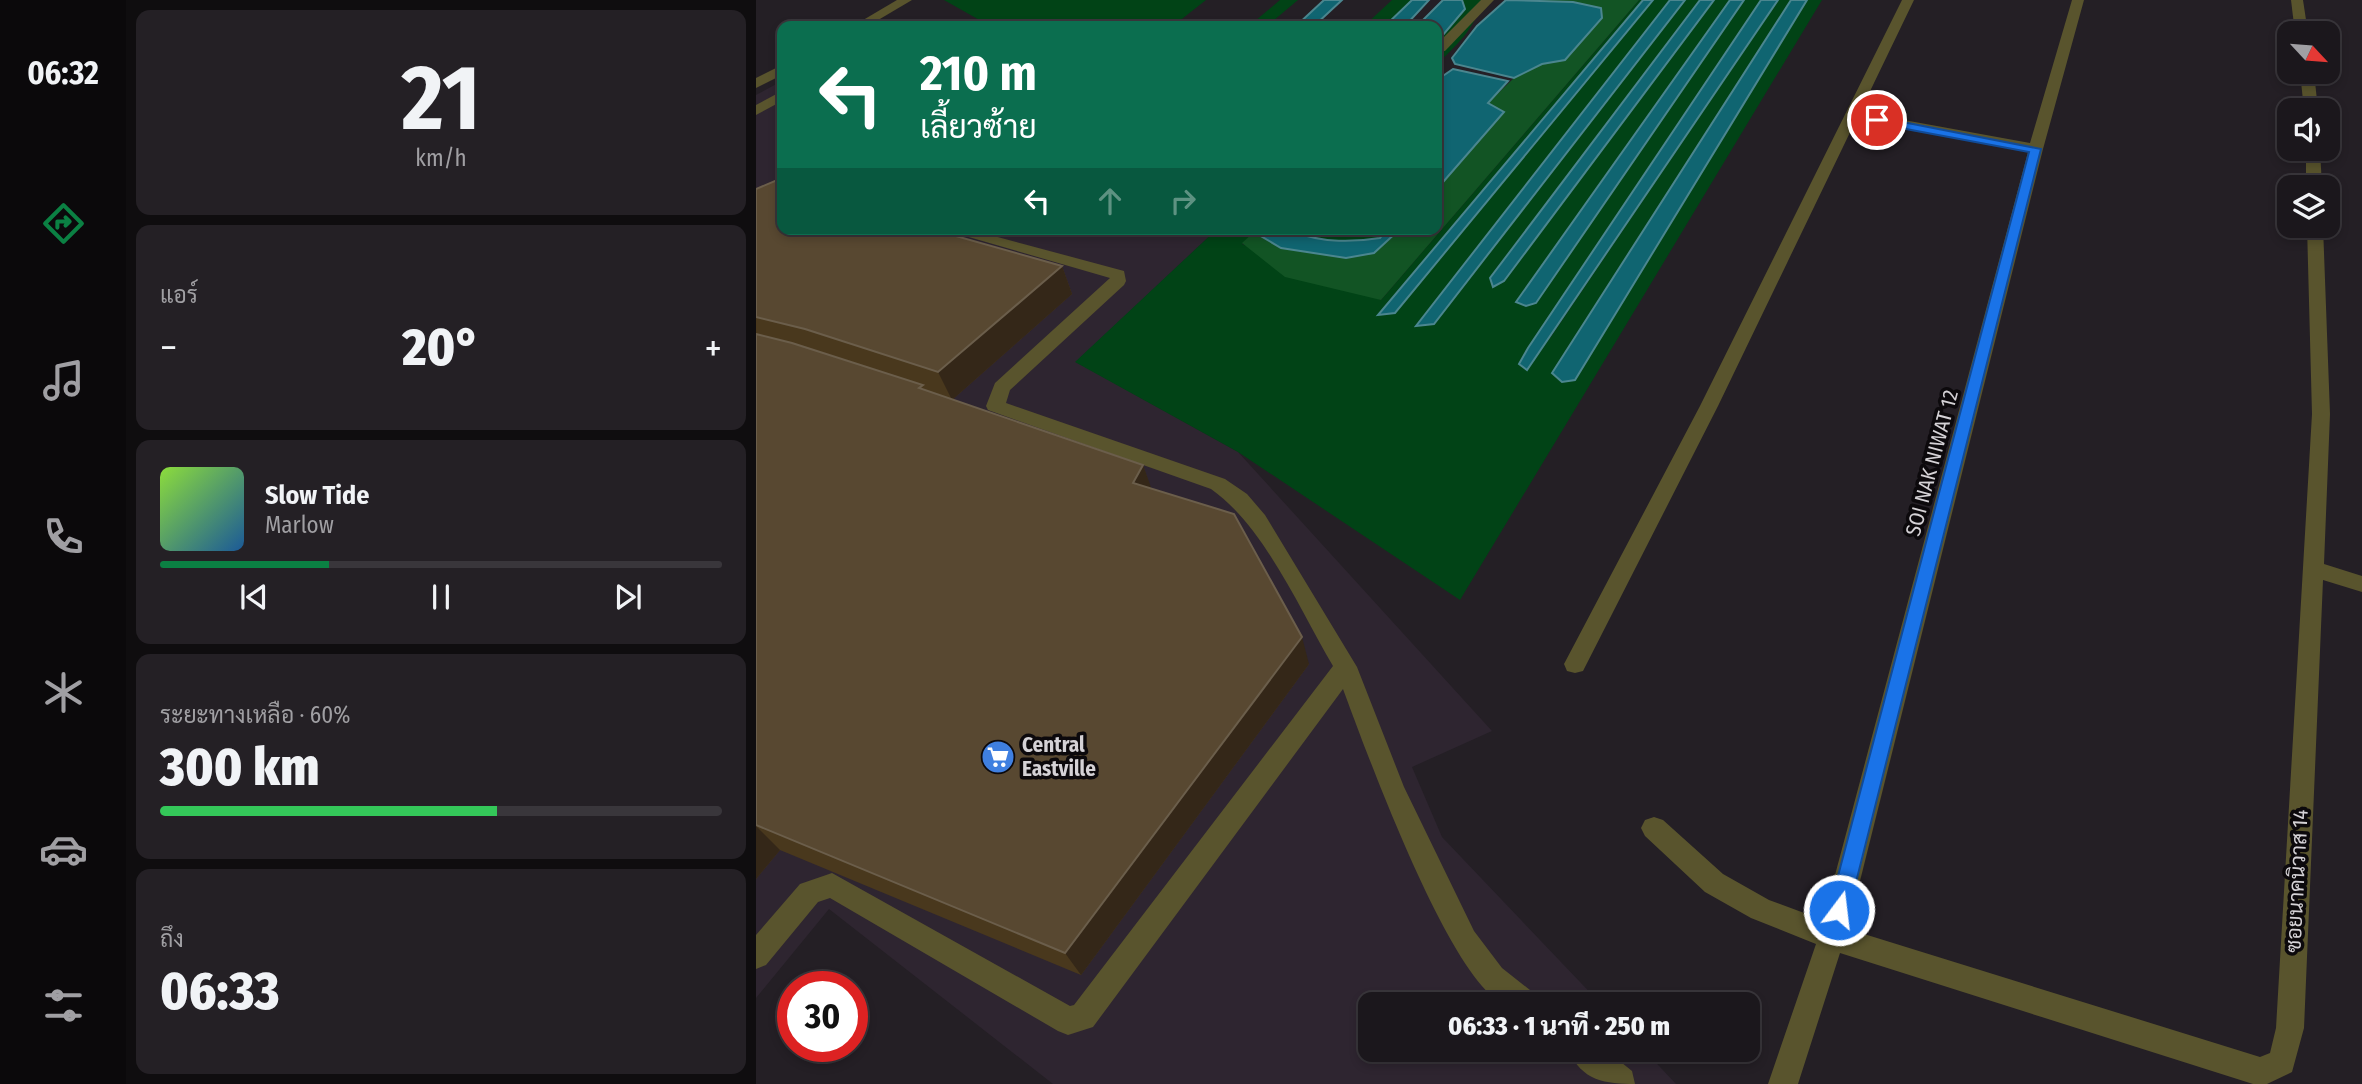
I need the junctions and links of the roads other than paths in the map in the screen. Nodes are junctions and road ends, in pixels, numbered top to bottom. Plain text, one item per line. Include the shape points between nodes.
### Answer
1 (906, 0) edge
2 (1489, 0) edge
3 (1908, 0) edge
4 (2078, 0) edge
5 (2297, 0) edge
6 (868, 21) edge
7 (2300, 21) edge
8 (1442, 46) edge
9 (777, 72) edge
10 (756, 84) edge
11 (777, 98) edge
12 (756, 111) edge
13 (1851, 115) junction
14 (2035, 149) junction
15 (970, 235) edge
16 (2315, 238) edge
17 (2313, 569) junction
18 (2362, 584) edge
19 (1575, 664) dead end
20 (1346, 667) junction
21 (1654, 828) dead end
22 (1832, 937) junction
23 (756, 957) edge
24 (1510, 992) edge
25 (1598, 1062) edge
26 (1622, 1081) dead end
27 (1783, 1084) edge

1 - 6 street
2 - 8 street
3 - 13 street
4 - 14 street, SOI NAK NIWAT 12
5 - 7 street
9 - 10 street
11 - 12 street
13 - 14 street
13 - 19 street via 1709,406
14 - 22 street, SOI NAK NIWAT 12
15 - 20 street via 1120,278 984,408 1218,484 1240,499 1275,545
16 - 17 street, ซอยนาคนิวาส 14 via 2321,414
17 - 18 street
17 - 22 street, ซอยนาคนิวาส 14 via 2290,1028 2282,1062 2261,1072
20 - 23 street via 1083,1017 1068,1021 832,885 810,893
20 - 24 street via 1392,788 1464,940 1492,978
21 - 22 street via 1714,883 1759,909
22 - 27 street, SOI NAK NIWAT 12
25 - 26 street

